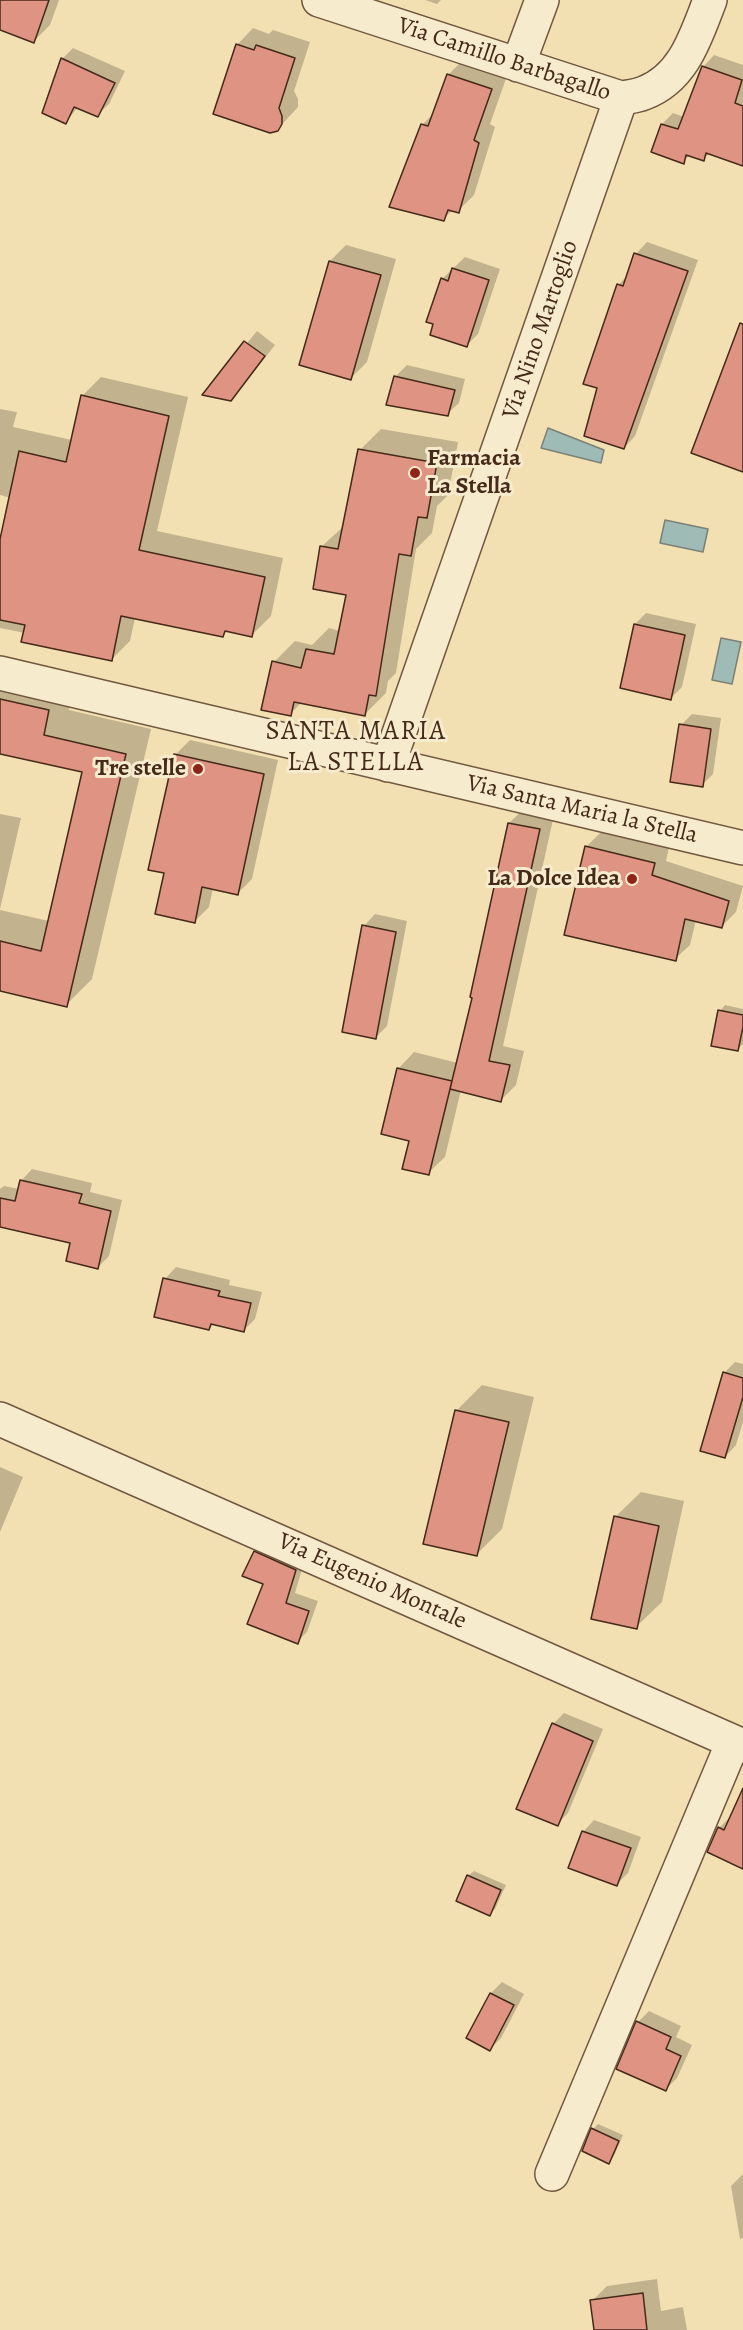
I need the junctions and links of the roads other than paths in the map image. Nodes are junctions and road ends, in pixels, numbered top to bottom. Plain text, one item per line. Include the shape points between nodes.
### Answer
1 (319, 0) edge
2 (542, 0) edge
3 (710, 0) edge
4 (518, 64) junction
5 (621, 98) junction
6 (0, 673) edge
7 (388, 765) junction
8 (743, 848) edge
9 (0, 1419) edge
10 (738, 1744) edge
11 (552, 2174) dead end

1 - 4 street, Via Camillo Barbagallo
2 - 4 street
3 - 5 street, Via Camillo Barbagallo via 694,44 671,78 645,93
4 - 5 street, Via Camillo Barbagallo
5 - 7 street, Via Nino Martoglio
6 - 7 street, Via Santa Maria la Stella
7 - 8 street, Via Santa Maria la Stella
9 - 10 street, Via Eugenio Montale
10 - 11 street

